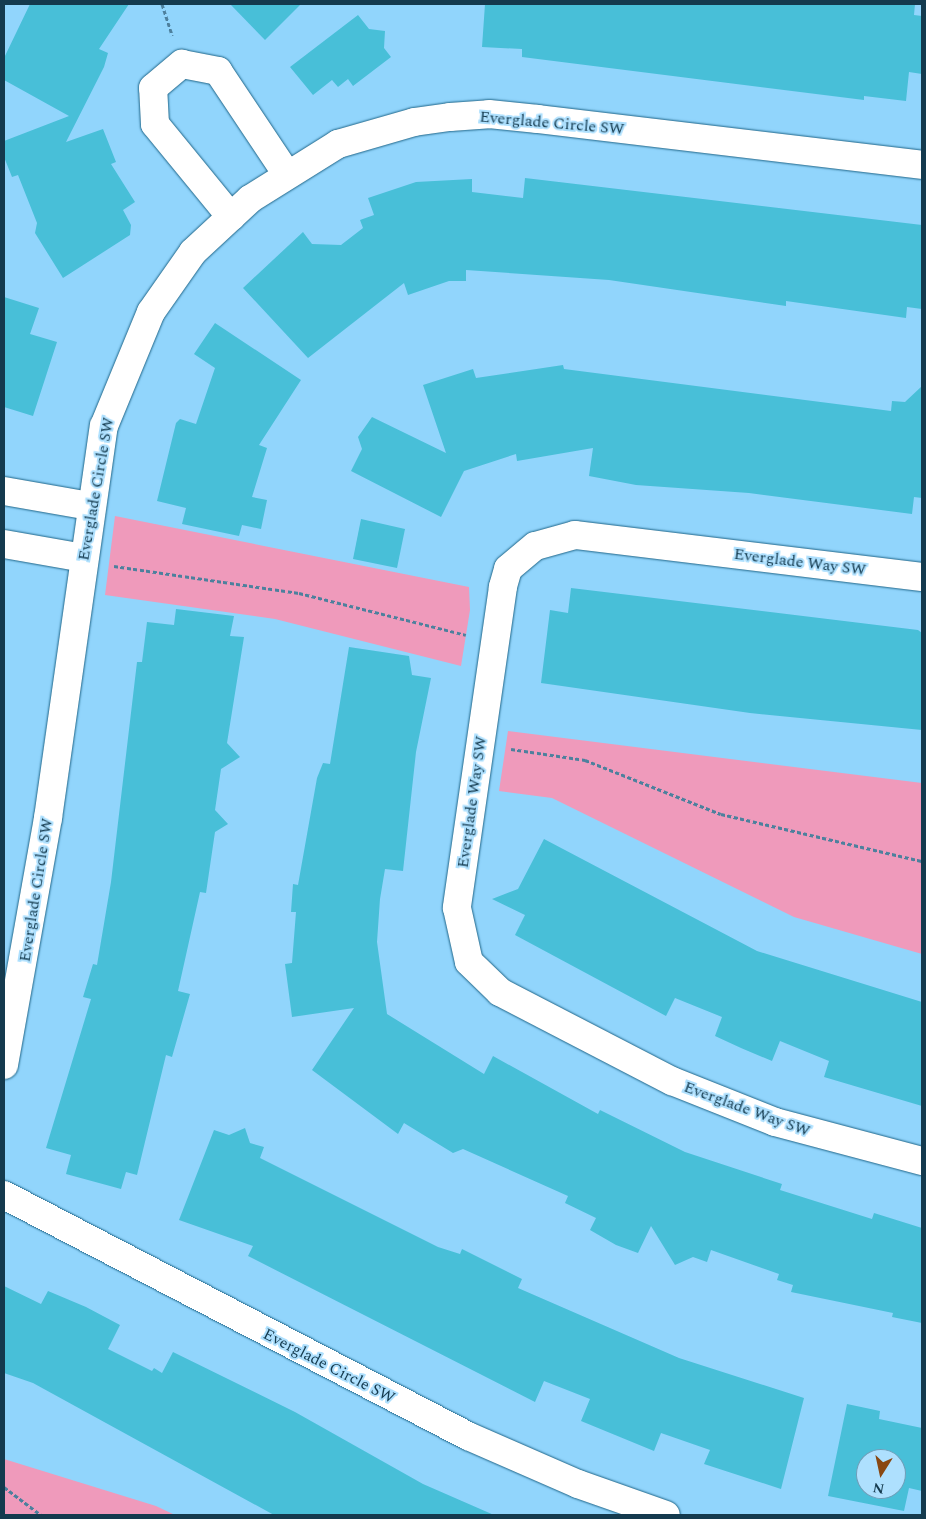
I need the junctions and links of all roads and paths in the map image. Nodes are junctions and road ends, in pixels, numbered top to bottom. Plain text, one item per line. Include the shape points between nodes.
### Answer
1 (922, 165) edge
2 (286, 173) junction
3 (231, 217) junction
4 (4, 491) edge
5 (90, 506) junction
6 (4, 544) edge
7 (96, 561) junction
8 (922, 578) edge
9 (495, 644) junction
10 (480, 743) junction
11 (922, 861) edge
12 (4, 1065) edge
13 (922, 1161) edge
14 (4, 1194) edge
15 (4, 1487) edge
16 (41, 1515) edge
17 (666, 1515) edge

1 - 2 street, Everglade Circle SW via 489,114 414,122 371,133 338,144
2 - 3 street, Everglade Circle SW
2 - 3 street via 218,71 182,64 153,88 155,124
3 - 5 street, Everglade Circle SW via 193,252 150,312 104,426
4 - 5 street
5 - 7 street, Everglade Circle SW
6 - 7 street
7 - 9 path via 299,593
7 - 12 street, Everglade Circle SW
8 - 9 street, Everglade Way SW via 656,544 556,538 534,546 508,569
9 - 10 street, Everglade Way SW
10 - 11 path via 585,760 721,814
10 - 13 street, Everglade Way SW via 457,908 464,948 482,978 500,992 672,1081 775,1122
14 - 17 street, Everglade Circle SW via 468,1436 578,1484
15 - 16 path

